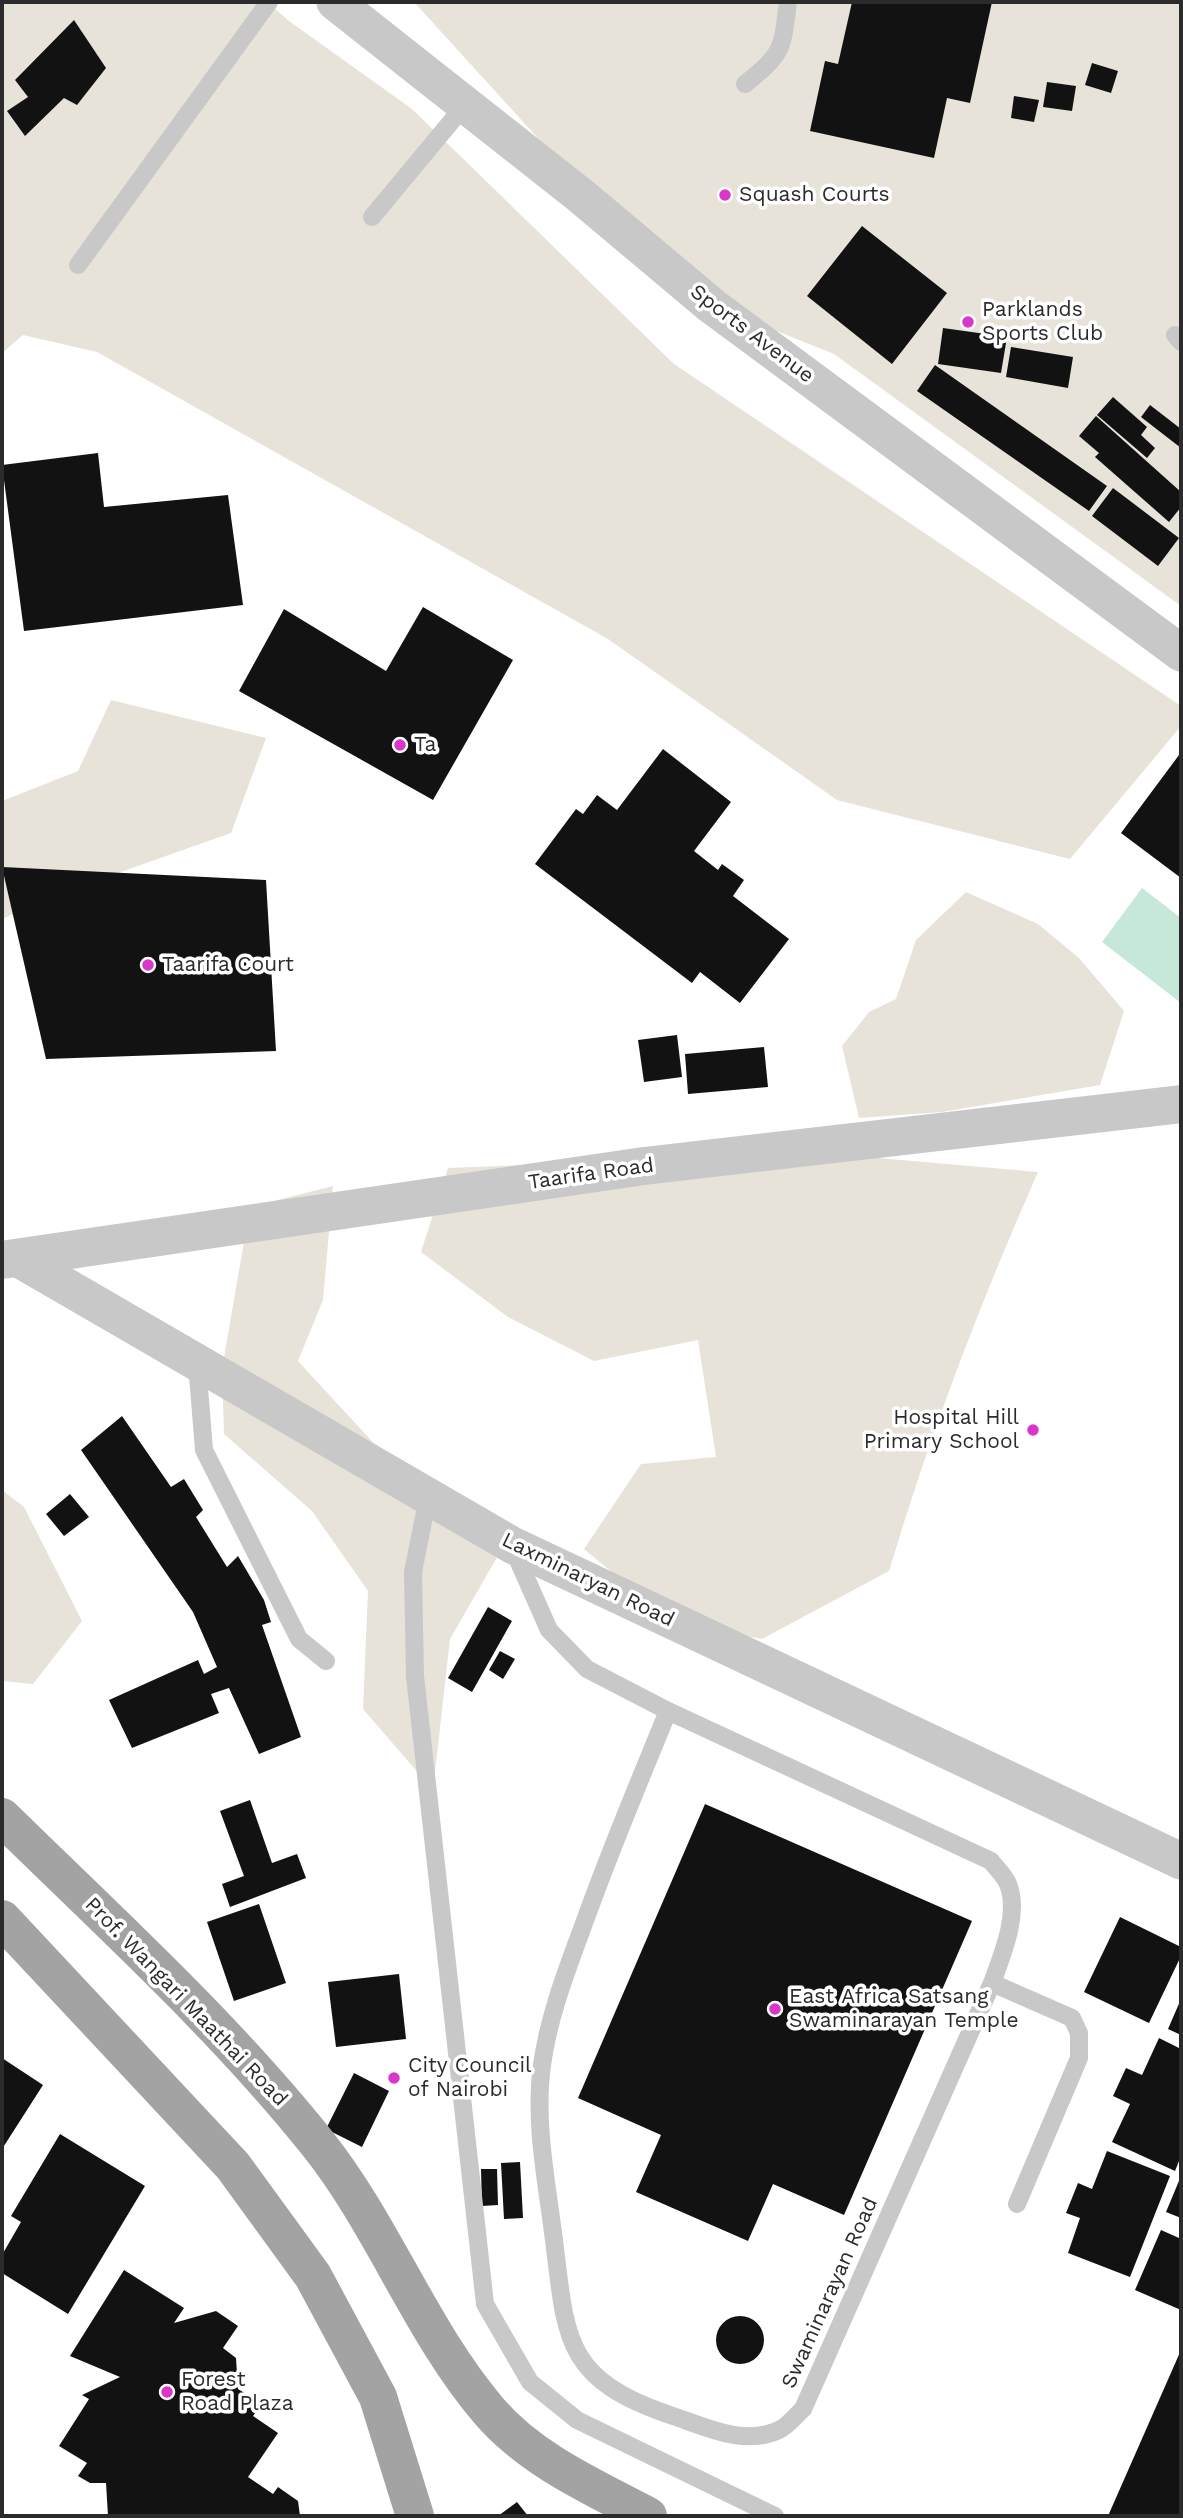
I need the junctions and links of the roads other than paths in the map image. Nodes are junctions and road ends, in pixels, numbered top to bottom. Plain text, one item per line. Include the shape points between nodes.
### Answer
1 (269, 2) edge
2 (334, 2) edge
3 (788, 2) edge
4 (745, 84) dead end
5 (465, 105) junction
6 (372, 217) dead end
7 (78, 265) dead end
8 (1181, 653) edge
9 (1181, 1104) edge
10 (9, 1259) edge
11 (197, 1363) junction
12 (428, 1497) junction
13 (512, 1545) junction
14 (326, 1661) dead end
15 (668, 1711) junction
16 (2, 1816) edge
17 (1181, 1861) edge
18 (2, 1919) edge
19 (992, 1983) junction
20 (1017, 2204) dead end
21 (415, 2516) edge
22 (648, 2516) edge
23 (775, 2516) edge

1 - 7 lane
2 - 5 street, Sports Avenue
3 - 4 lane via 784,36 775,59
5 - 6 lane
5 - 8 street, Sports Avenue via 712,306
9 - 10 street, Taarifa Road via 643,1166
10 - 11 street, Laxminaryan Road
11 - 12 street, Laxminaryan Road
11 - 14 lane via 204,1450 299,1639
12 - 13 street, Laxminaryan Road
12 - 23 lane via 413,1572 415,1676 485,2304 530,2382 578,2420
13 - 15 lane, Swaminarayan Road via 549,1630 587,1668
13 - 17 street, Laxminaryan Road
15 - 19 lane, Swaminarayan Road via 991,1861 1008,1884 1012,1911
15 - 19 lane, Swaminarayan Road via 555,2001 541,2067 540,2134 562,2306 573,2348 596,2378 629,2401 727,2434 757,2437 781,2429 803,2409
16 - 22 main road, Prof. Wangari Maathai Road via 213,2024 286,2103 326,2154 419,2312 491,2413 534,2452
18 - 21 main road via 233,2166 313,2276 378,2397
19 - 20 lane via 1072,2018 1079,2033 1079,2058

